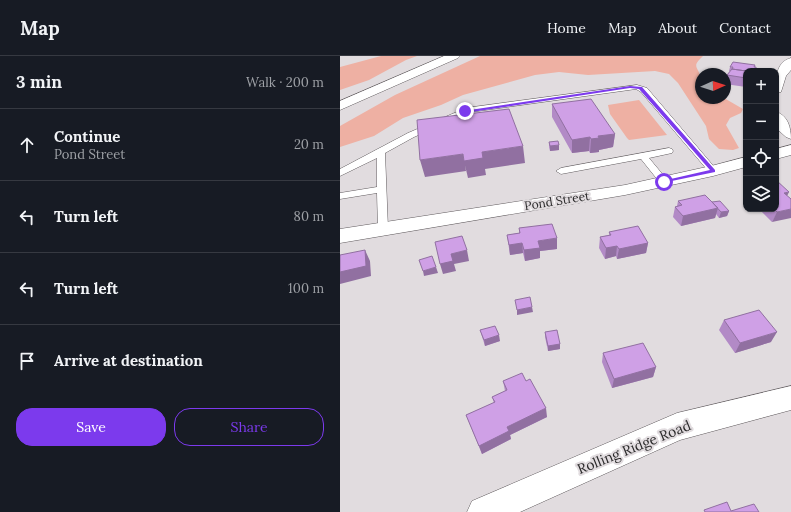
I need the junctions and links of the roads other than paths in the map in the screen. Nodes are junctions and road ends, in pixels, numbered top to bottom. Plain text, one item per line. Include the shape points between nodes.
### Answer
1 (454, 56) edge
2 (791, 62) edge
3 (779, 79) edge
4 (340, 106) edge
5 (779, 121) edge
6 (791, 134) edge
7 (791, 150) edge
8 (669, 151) dead end
9 (381, 152) junction
10 (779, 153) edge
11 (643, 156) junction
12 (743, 163) edge
13 (561, 171) dead end
14 (713, 171) junction
15 (340, 173) edge
16 (664, 182) junction
17 (381, 189) junction
18 (340, 196) edge
19 (375, 230) junction
20 (340, 236) edge
21 (791, 398) edge
22 (483, 512) edge

1 - 4 main road
2 - 3 main road
5 - 6 main road
7 - 10 main road
8 - 11 lane
9 - 14 lane via 411,135 473,109 633,86 644,90
9 - 15 lane
9 - 17 lane
11 - 13 lane
11 - 16 lane
12 - 14 main road, Pond Street
14 - 16 main road, Pond Street
16 - 19 main road, Pond Street
17 - 18 lane
17 - 19 lane
19 - 20 main road, Pond Street
21 - 22 main road, Rolling Ridge Road via 677,427

